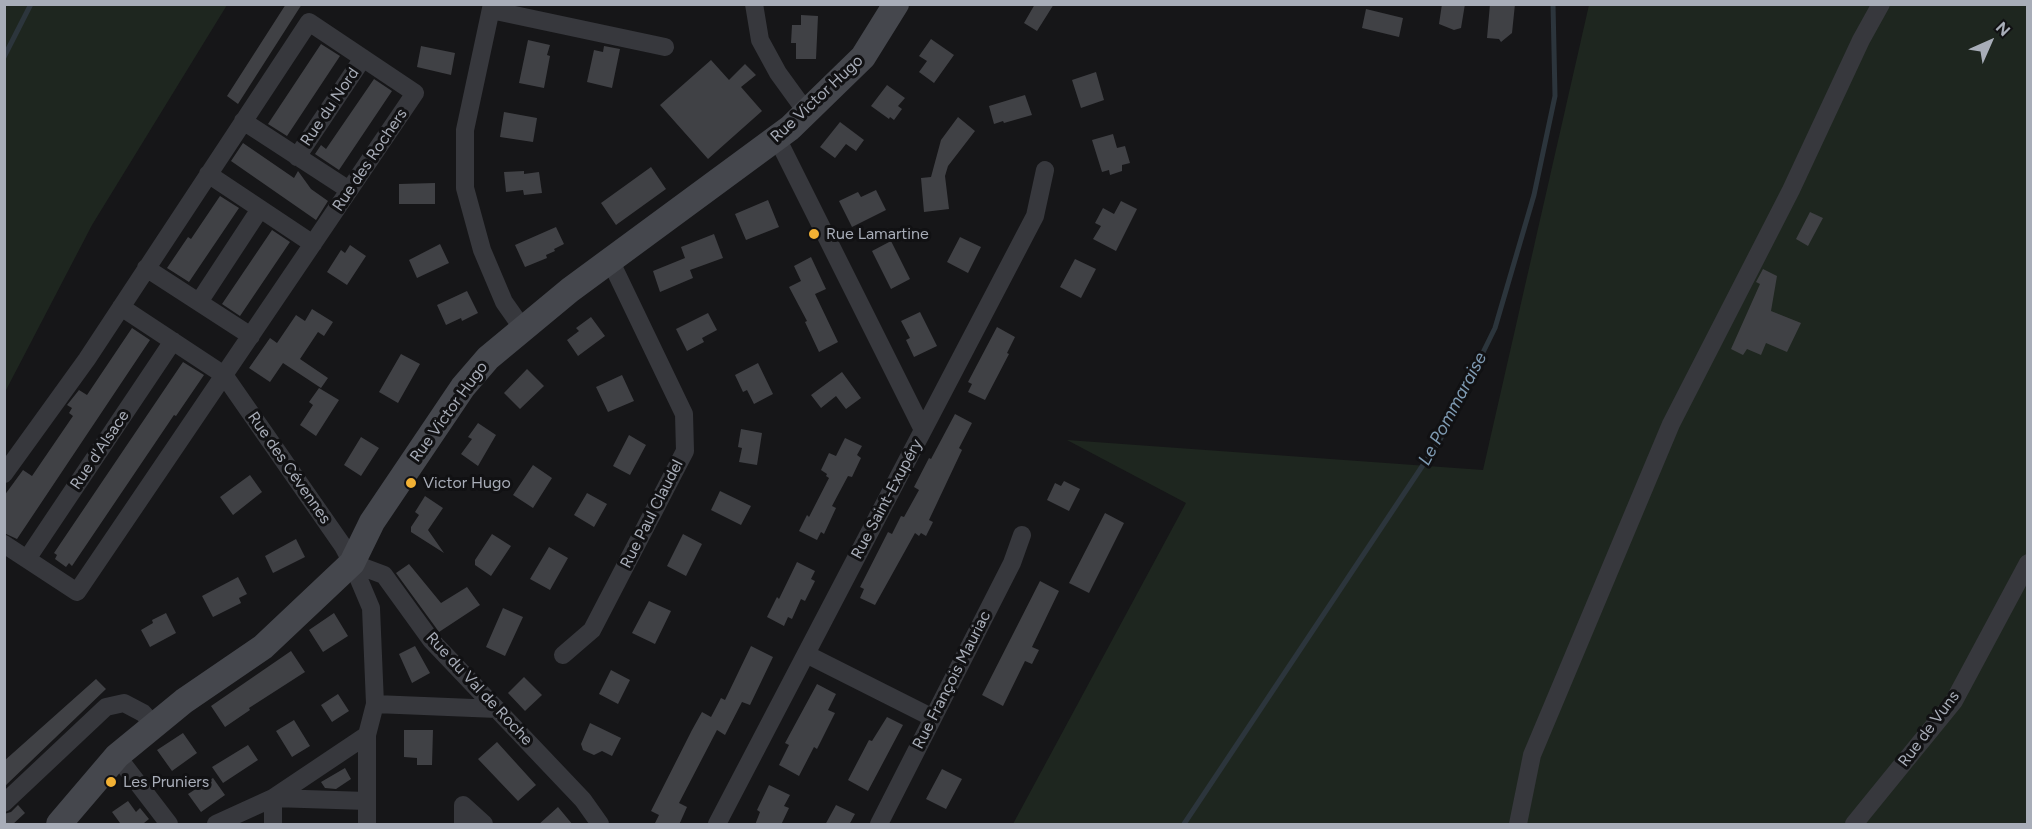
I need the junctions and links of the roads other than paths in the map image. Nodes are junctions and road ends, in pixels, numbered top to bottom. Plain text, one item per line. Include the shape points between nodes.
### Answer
1 (754, 4) edge
2 (896, 4) edge
3 (1881, 4) edge
4 (492, 7) edge
5 (665, 47) dead end
6 (363, 58) junction
7 (807, 113) junction
8 (243, 121) junction
9 (777, 138) junction
10 (297, 157) junction
11 (1045, 170) dead end
12 (208, 174) junction
13 (349, 190) junction
14 (260, 209) junction
15 (313, 244) junction
16 (610, 260) junction
17 (146, 268) junction
18 (199, 302) junction
19 (121, 307) junction
20 (524, 329) junction
21 (250, 336) junction
22 (173, 341) junction
23 (224, 375) junction
24 (923, 430) junction
25 (4, 474) edge
26 (1022, 535) dead end
27 (4, 544) edge
28 (27, 559) junction
29 (352, 563) junction
30 (2028, 563) edge
31 (806, 654) junction
32 (563, 655) dead end
33 (375, 704) junction
34 (497, 709) junction
35 (933, 718) junction
36 (154, 725) junction
37 (367, 735) junction
38 (117, 756) junction
39 (273, 798) junction
40 (367, 801) junction
41 (4, 803) edge
42 (65, 822) edge
43 (169, 825) edge
44 (216, 825) edge
45 (273, 825) edge
46 (367, 825) edge
47 (463, 825) edge
48 (484, 825) edge
49 (600, 825) edge
50 (717, 825) edge
51 (879, 825) edge
52 (1518, 825) edge
53 (1854, 825) edge

1 - 7 street via 760,40 778,74
2 - 7 street, Rue Victor Hugo via 863,57
3 - 52 street via 1671,424 1532,755
4 - 5 street
4 - 20 street via 465,130 465,188 482,250 504,302
6 - 8 street, Rue des Rochers via 309,22
6 - 10 street, Rue du Nord
6 - 13 street, Rue des Rochers via 415,93
7 - 9 street, Rue Victor Hugo
8 - 10 street, Rue du Nord
8 - 12 street, Rue des Rochers
9 - 16 street, Rue Victor Hugo
9 - 24 street
10 - 13 street, Rue du Nord
11 - 24 street, Rue Saint-Exupéry via 1035,216
12 - 14 street
12 - 17 street, Rue des Rochers
13 - 15 street, Rue des Rochers
14 - 15 street
14 - 18 street
15 - 21 street, Rue des Rochers
16 - 20 street, Rue Victor Hugo
16 - 32 street, Rue Paul Claudel via 684,414 685,451 592,630
17 - 18 street
17 - 19 street, Rue des Rochers
18 - 21 street
19 - 22 street
19 - 25 street, Rue des Rochers
20 - 29 street, Rue Victor Hugo via 488,358 463,387 372,522
21 - 23 street, Rue des Rochers
22 - 23 street
22 - 28 street, Rue d'Alsace
23 - 28 street, Rue des Rochers via 77,592
23 - 29 street, Rue des Cévennes
24 - 31 street, Rue Saint-Exupéry
26 - 35 street, Rue François Mauriac
27 - 28 street, Rue des Rochers
29 - 33 street, Rue des Cévennes via 371,608
29 - 34 street, Rue du Val de Roche via 384,575 431,640
29 - 36 street, Rue Victor Hugo via 263,647
30 - 53 street, Rue de Vuns via 1954,700
31 - 35 street
31 - 50 street, Rue Saint-Exupéry
33 - 34 street
33 - 37 street, Rue des Cévennes
34 - 49 street, Rue du Val de Roche via 583,800
35 - 51 street, Rue François Mauriac
36 - 38 street, Rue Victor Hugo
36 - 41 street via 143,713 124,703 106,707
37 - 39 street
37 - 40 street, Rue des Cévennes
38 - 42 street, Rue Victor Hugo
38 - 43 street
39 - 40 street
39 - 44 street
39 - 45 street
40 - 46 street, Rue des Cévennes
47 - 48 street via 464,805

